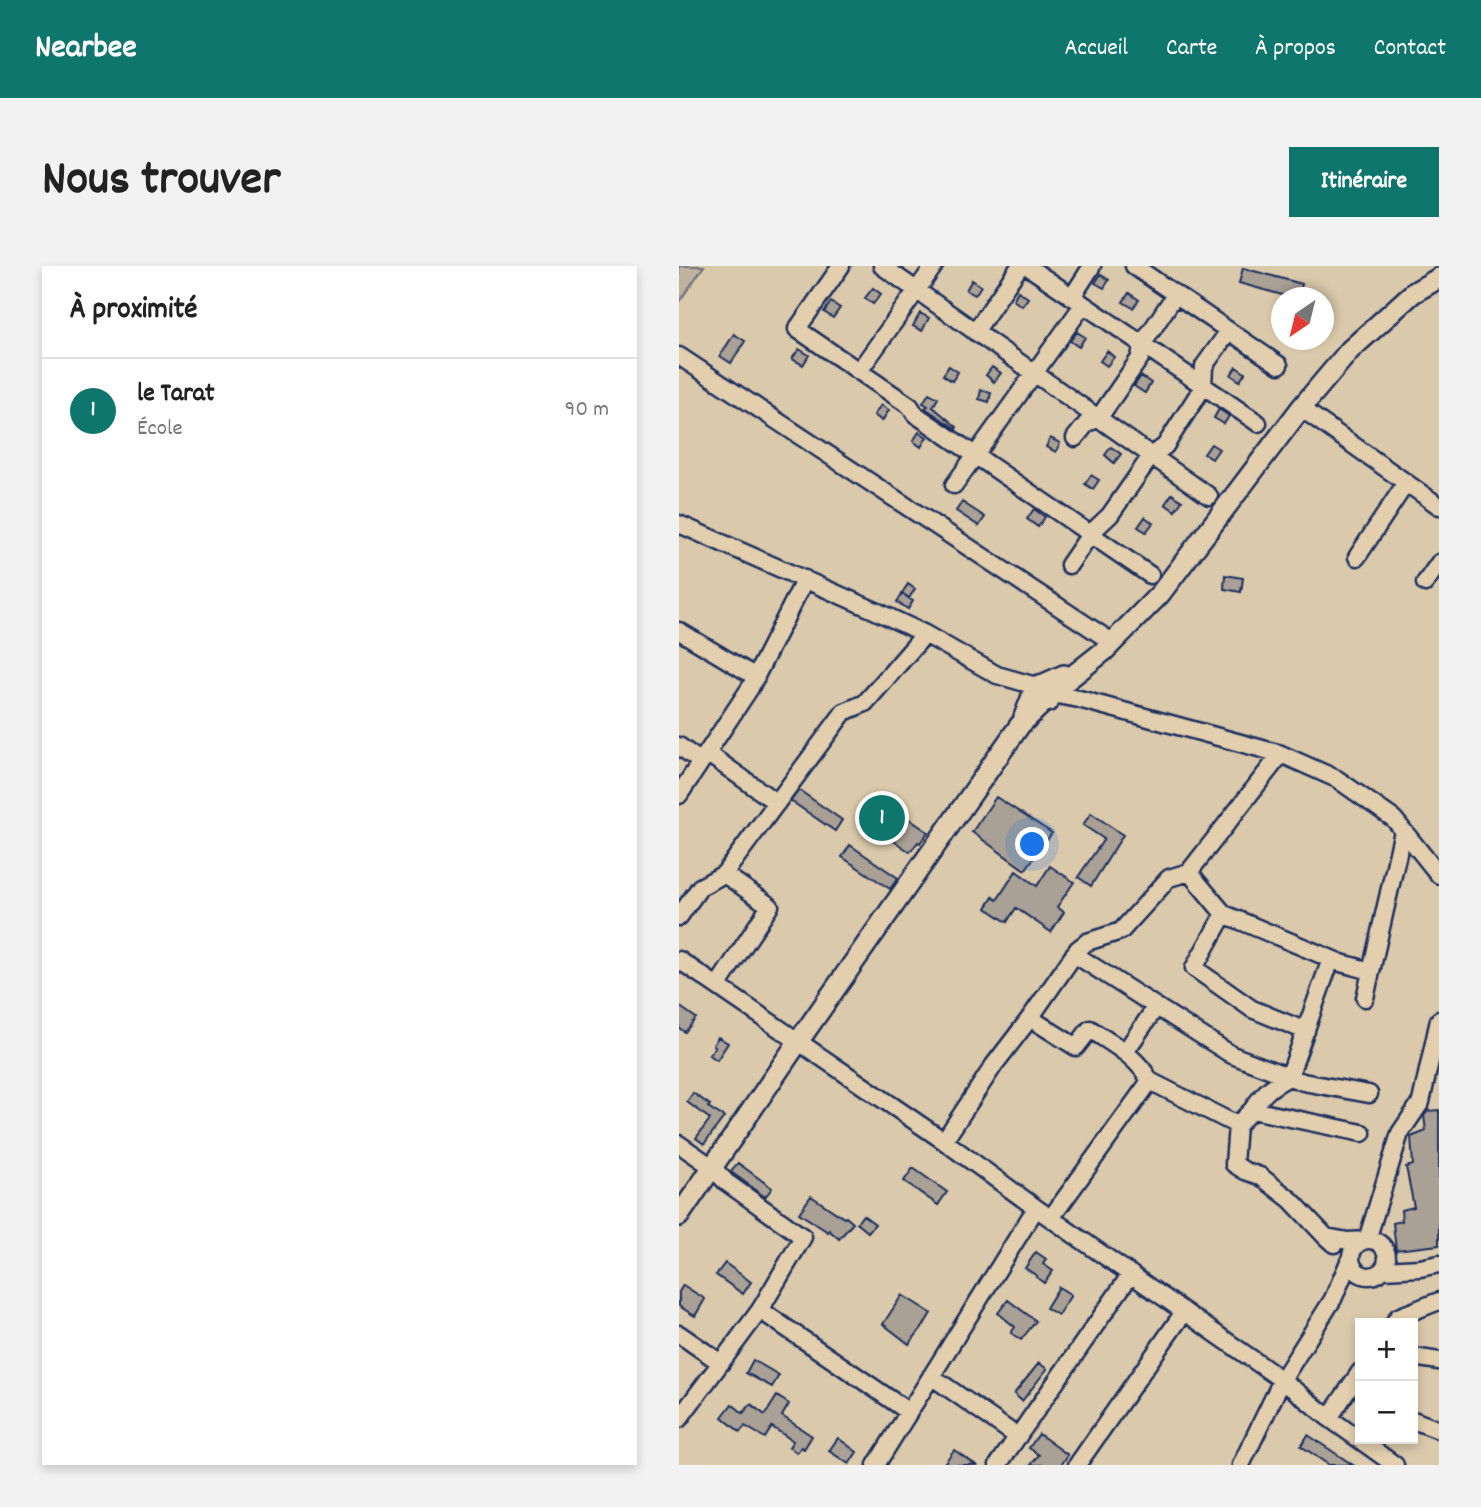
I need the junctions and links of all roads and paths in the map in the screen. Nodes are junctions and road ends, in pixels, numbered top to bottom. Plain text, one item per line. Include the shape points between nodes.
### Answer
1 (841, 266) edge
2 (882, 266) edge
3 (934, 266) edge
4 (1020, 266) edge
5 (1027, 266) edge
6 (1092, 266) edge
7 (1134, 266) edge
8 (1439, 278) edge
9 (917, 291) junction
10 (1175, 295) junction
11 (1077, 301) junction
12 (1229, 331) junction
13 (975, 332) junction
14 (1142, 345) junction
15 (679, 356) edge
16 (1279, 365) dead end
17 (859, 371) junction
18 (1033, 374) junction
19 (1203, 387) junction
20 (1301, 408) junction
21 (1098, 419) junction
22 (1258, 423) dead end
23 (1075, 438) dead end
24 (975, 455) junction
25 (1151, 456) junction
26 (1406, 483) junction
27 (954, 485) dead end
28 (1209, 496) dead end
29 (1439, 506) edge
30 (679, 524) edge
31 (1091, 533) junction
32 (1357, 557) dead end
33 (1439, 564) edge
34 (1069, 565) dead end
35 (1150, 575) dead end
36 (805, 579) junction
37 (1425, 583) dead end
38 (679, 631) edge
39 (925, 634) junction
40 (1108, 646) junction
41 (756, 677) junction
42 (1042, 694) junction
43 (679, 746) edge
44 (1281, 754) junction
45 (704, 757) junction
46 (679, 795) edge
47 (777, 803) junction
48 (1402, 831) junction
49 (1189, 873) junction
50 (724, 874) junction
51 (1439, 875) edge
52 (1224, 914) junction
53 (679, 917) edge
54 (1074, 954) junction
55 (1331, 959) junction
56 (679, 960) edge
57 (1371, 971) junction
58 (718, 985) junction
59 (1366, 998) dead end
60 (1156, 1007) junction
61 (1030, 1018) junction
62 (1439, 1020) edge
63 (1306, 1031) junction
64 (798, 1042) junction
65 (1125, 1052) junction
66 (1289, 1077) junction
67 (1150, 1081) junction
68 (1369, 1094) dead end
69 (1252, 1110) junction
70 (1237, 1125) junction
71 (1362, 1133) dead end
72 (944, 1141) junction
73 (679, 1144) edge
74 (712, 1167) junction
75 (1036, 1208) junction
76 (679, 1216) edge
77 (1051, 1217) junction
78 (1326, 1237) junction
79 (1367, 1240) junction
80 (1387, 1254) junction
81 (1351, 1256) junction
82 (1437, 1264) edge
83 (1383, 1270) junction
84 (1131, 1274) junction
85 (1367, 1276) junction
86 (1333, 1299) junction
87 (1439, 1301) edge
88 (761, 1310) junction
89 (1184, 1312) junction
90 (1397, 1318) edge
91 (679, 1334) edge
92 (1418, 1358) edge
93 (1439, 1361) edge
94 (721, 1363) junction
95 (931, 1376) junction
96 (1282, 1380) junction
97 (1353, 1397) edge
98 (682, 1408) edge
99 (909, 1412) junction
100 (1329, 1418) junction
101 (1418, 1422) edge
102 (1439, 1430) edge
103 (1018, 1437) junction
104 (876, 1465) edge
105 (998, 1465) edge
106 (1077, 1465) edge
107 (1241, 1465) edge
108 (1395, 1465) edge

1 - 17 street via 797,329
2 - 9 street
3 - 9 street
4 - 13 street
5 - 11 street
6 - 11 street
7 - 10 street
8 - 20 main road via 1413,293 1350,350
9 - 13 street
9 - 17 street
10 - 12 street
10 - 14 street
11 - 14 street
11 - 18 street
12 - 16 street
12 - 19 street via 1204,366
13 - 18 street
14 - 19 street
14 - 21 street via 1140,358
15 - 40 street
17 - 24 street
18 - 21 street
18 - 24 street
19 - 22 street
19 - 25 street via 1165,446
20 - 26 street
20 - 40 main road via 1160,594
21 - 23 street via 1087,423
21 - 25 street
24 - 27 street
24 - 31 street
25 - 28 street
25 - 31 street via 1110,515
26 - 29 street
26 - 32 street
30 - 36 street
31 - 34 street
31 - 35 street
33 - 37 street
36 - 39 street
36 - 41 street
38 - 41 street
39 - 42 street via 997,675
39 - 47 street via 865,704 844,712
40 - 42 main road
41 - 45 street
42 - 44 street via 1078,705 1094,703
42 - 64 main road
43 - 45 street
44 - 48 street via 1337,779 1394,819
44 - 49 street
45 - 46 street
45 - 47 street
47 - 50 street
48 - 51 street
48 - 57 street
49 - 52 street
49 - 54 street via 1169,878 1121,930 1087,942
50 - 53 street via 700,887
50 - 58 street via 770,906
52 - 55 street
52 - 63 street via 1194,968 1252,1009
54 - 60 street
54 - 61 street
55 - 57 street
55 - 63 street
56 - 58 street
57 - 59 street
58 - 64 street
60 - 65 street
60 - 66 street via 1231,1055
61 - 65 street via 1076,1047 1090,1029
61 - 72 street
62 - 79 street via 1421,1102 1400,1133
63 - 66 street
64 - 72 street
64 - 74 main road
65 - 67 street
66 - 68 street
66 - 69 street via 1262,1095
67 - 70 street
67 - 77 street
69 - 70 street
69 - 71 street
70 - 78 street via 1234,1164 1260,1176 1291,1200
72 - 75 street
73 - 74 street
74 - 76 main road
74 - 88 street via 803,1237
75 - 77 street
75 - 95 street
77 - 84 street
78 - 79 street
78 - 81 street
79 - 80 street via 1376,1241
79 - 81 street via 1354,1247
80 - 82 street
80 - 83 street
81 - 85 street via 1353,1266
81 - 86 street
82 - 83 street
83 - 85 street
84 - 89 street
84 - 103 street
85 - 86 street
86 - 96 street
87 - 90 street
88 - 94 street
88 - 99 street
89 - 96 street
89 - 106 street
91 - 94 street
92 - 93 street
94 - 98 street
95 - 99 street
95 - 103 street
96 - 100 street
96 - 107 street
97 - 100 street
99 - 104 street
100 - 108 street
101 - 102 street
103 - 105 street

